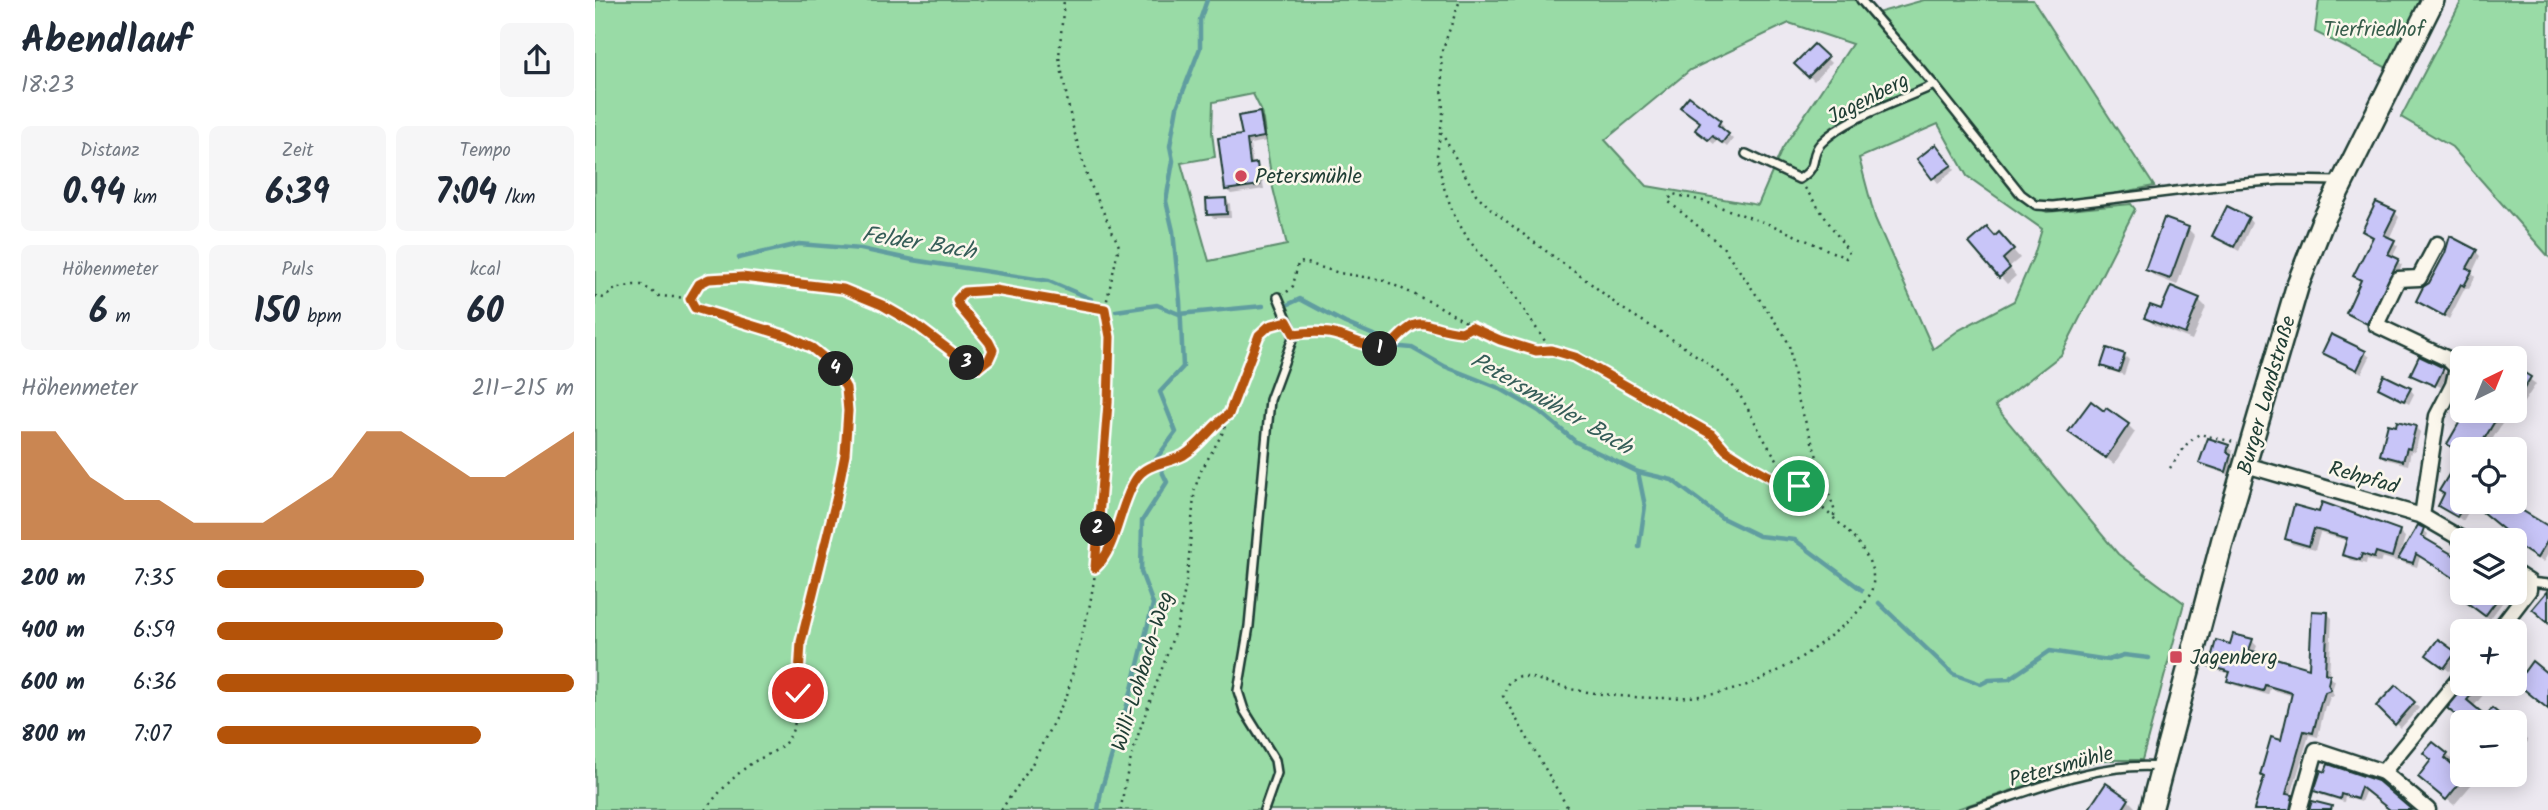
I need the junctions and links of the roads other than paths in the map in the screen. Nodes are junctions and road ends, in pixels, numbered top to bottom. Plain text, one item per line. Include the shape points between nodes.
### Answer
1 (1861, 0) edge
2 (2433, 0) edge
3 (1934, 85) junction
4 (1746, 154) dead end
5 (2342, 181) junction
6 (2437, 244) dead end
7 (1278, 297) road end
8 (2246, 464) junction
9 (2422, 516) junction
10 (2450, 532) edge
11 (2529, 582) joint
12 (2548, 584) edge
13 (2507, 619) edge
14 (2450, 690) edge
15 (2162, 767) junction
16 (2383, 772) junction
17 (1264, 810) edge
18 (1971, 810) edge
19 (2151, 810) edge
20 (2298, 810) edge
21 (2428, 810) edge

1 - 3 lane, Jagenberg
2 - 5 main road, Burger Landstraße
3 - 4 lane, Jagenberg via 1839,130 1821,143 1813,167 1799,179
3 - 5 lane, Jagenberg via 2021,194 2036,205 2282,180
5 - 8 main road, Burger Landstraße via 2298,284
6 - 9 street via 2419,278 2398,279 2377,325 2448,359 2457,368 2437,416
7 - 17 lane via 1294,334 1270,400 1238,691 1249,722 1276,768
8 - 9 street, Rehpfad
8 - 15 main road, Burger Landstraße
9 - 10 street, Rehpfad
11 - 12 lane
11 - 13 street via 2526,596
14 - 16 street
15 - 18 lane, Petersmühle via 2105,769
15 - 19 main road, Burger Landstraße
16 - 20 street via 2316,750
16 - 21 street

